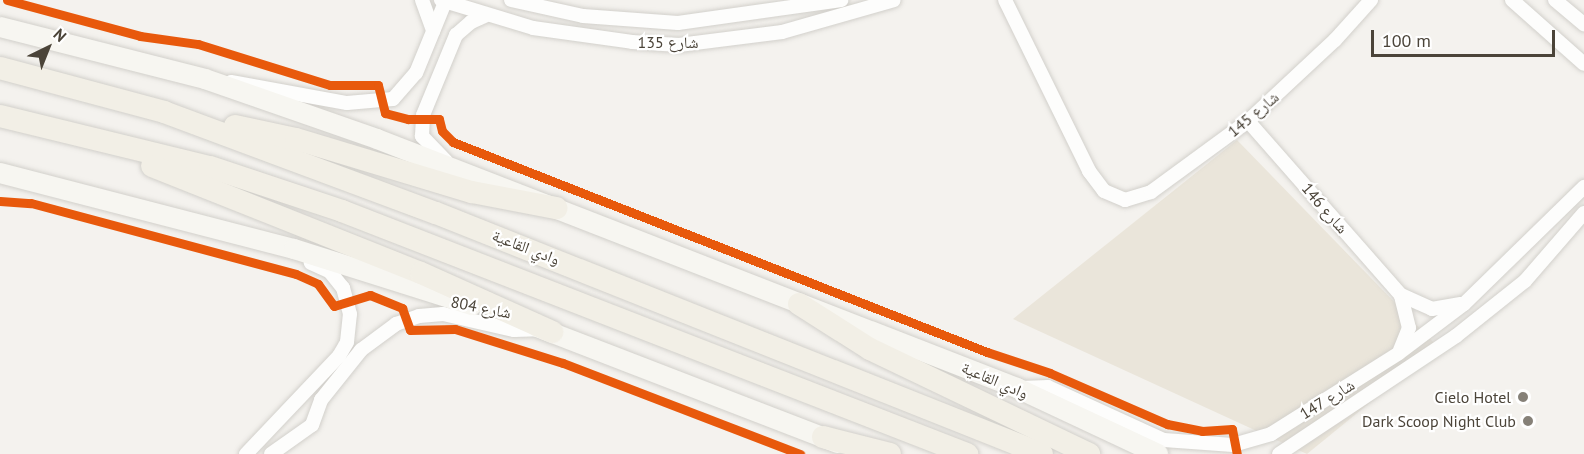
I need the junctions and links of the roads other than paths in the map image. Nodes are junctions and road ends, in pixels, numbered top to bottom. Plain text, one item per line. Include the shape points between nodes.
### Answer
1 (422, 0) edge
2 (444, 0) edge
3 (511, 0) edge
4 (842, 0) edge
5 (894, 0) edge
6 (1005, 0) edge
7 (1371, 0) edge
8 (1512, 0) edge
9 (1555, 0) edge
10 (810, 4) edge
11 (487, 15) junction
12 (846, 17) junction
13 (1584, 24) edge
14 (0, 27) edge
15 (433, 31) junction
16 (1584, 64) edge
17 (0, 68) edge
18 (205, 79) junction
19 (164, 112) junction
20 (0, 116) edge
21 (1248, 121) junction
22 (45, 128) junction
23 (460, 170) junction
24 (0, 173) edge
25 (1584, 187) edge
26 (556, 208) junction
27 (1584, 213) edge
28 (259, 239) junction
29 (1401, 295) junction
30 (799, 304) junction
31 (1464, 304) junction
32 (547, 331) junction
33 (1399, 353) junction
34 (1017, 388) junction
35 (823, 437) junction
36 (246, 454) edge
37 (270, 454) edge
38 (865, 454) edge
39 (890, 454) edge
40 (967, 454) edge
41 (1042, 454) edge
42 (1089, 454) edge
43 (1158, 454) edge
44 (1279, 454) edge

1 - 15 street
2 - 11 street, شارع 135
2 - 15 street, وادي القاعية
3 - 10 street, شارع 135 via 583,16 678,23
4 - 10 street, شارع 135
4 - 12 street
5 - 12 street, شارع 135
6 - 21 street, شارع 145 via 1084,162 1104,191 1117,198 1142,197 1151,192
7 - 21 street, شارع 145 via 1335,40
8 - 16 street
9 - 13 street
11 - 12 street, شارع 135 via 580,36 679,45 782,32
11 - 23 street, وادي القاعية via 456,35 421,123 428,146
14 - 18 street, وادي القاعية
15 - 18 street, وادي القاعية via 416,73 402,92 382,102 347,103
17 - 19 main road, وادي القاعية
18 - 23 street, وادي القاعية
19 - 26 main road via 296,140 472,192
19 - 41 main road, وادي القاعية via 522,246
20 - 22 main road, وادي القاعية
21 - 29 street, شارع 146
22 - 32 main road via 191,180 420,273
22 - 40 main road, وادي القاعية via 210,167 342,211
23 - 26 street, وادي القاعية
24 - 28 street
25 - 31 street, شارع 147
26 - 30 street, وادي القاعية
27 - 44 street, شارع 147 via 1525,281 1481,317 1408,371
28 - 32 street
28 - 36 street via 275,252 329,271 347,297 350,329 339,356
29 - 31 street, شارع 146 via 1432,309
29 - 33 street, شارع 146 via 1408,328
30 - 34 street, وادي القاعية
30 - 42 main road via 870,349
31 - 33 street, شارع 147
32 - 35 street
32 - 37 street, شارع 804 via 514,330 443,314 408,319 361,350 321,400 312,425
33 - 34 street, شارع 147 via 1271,434 1233,445 1164,440 1048,387
34 - 43 street, وادي القاعية
35 - 38 street
35 - 39 main road

